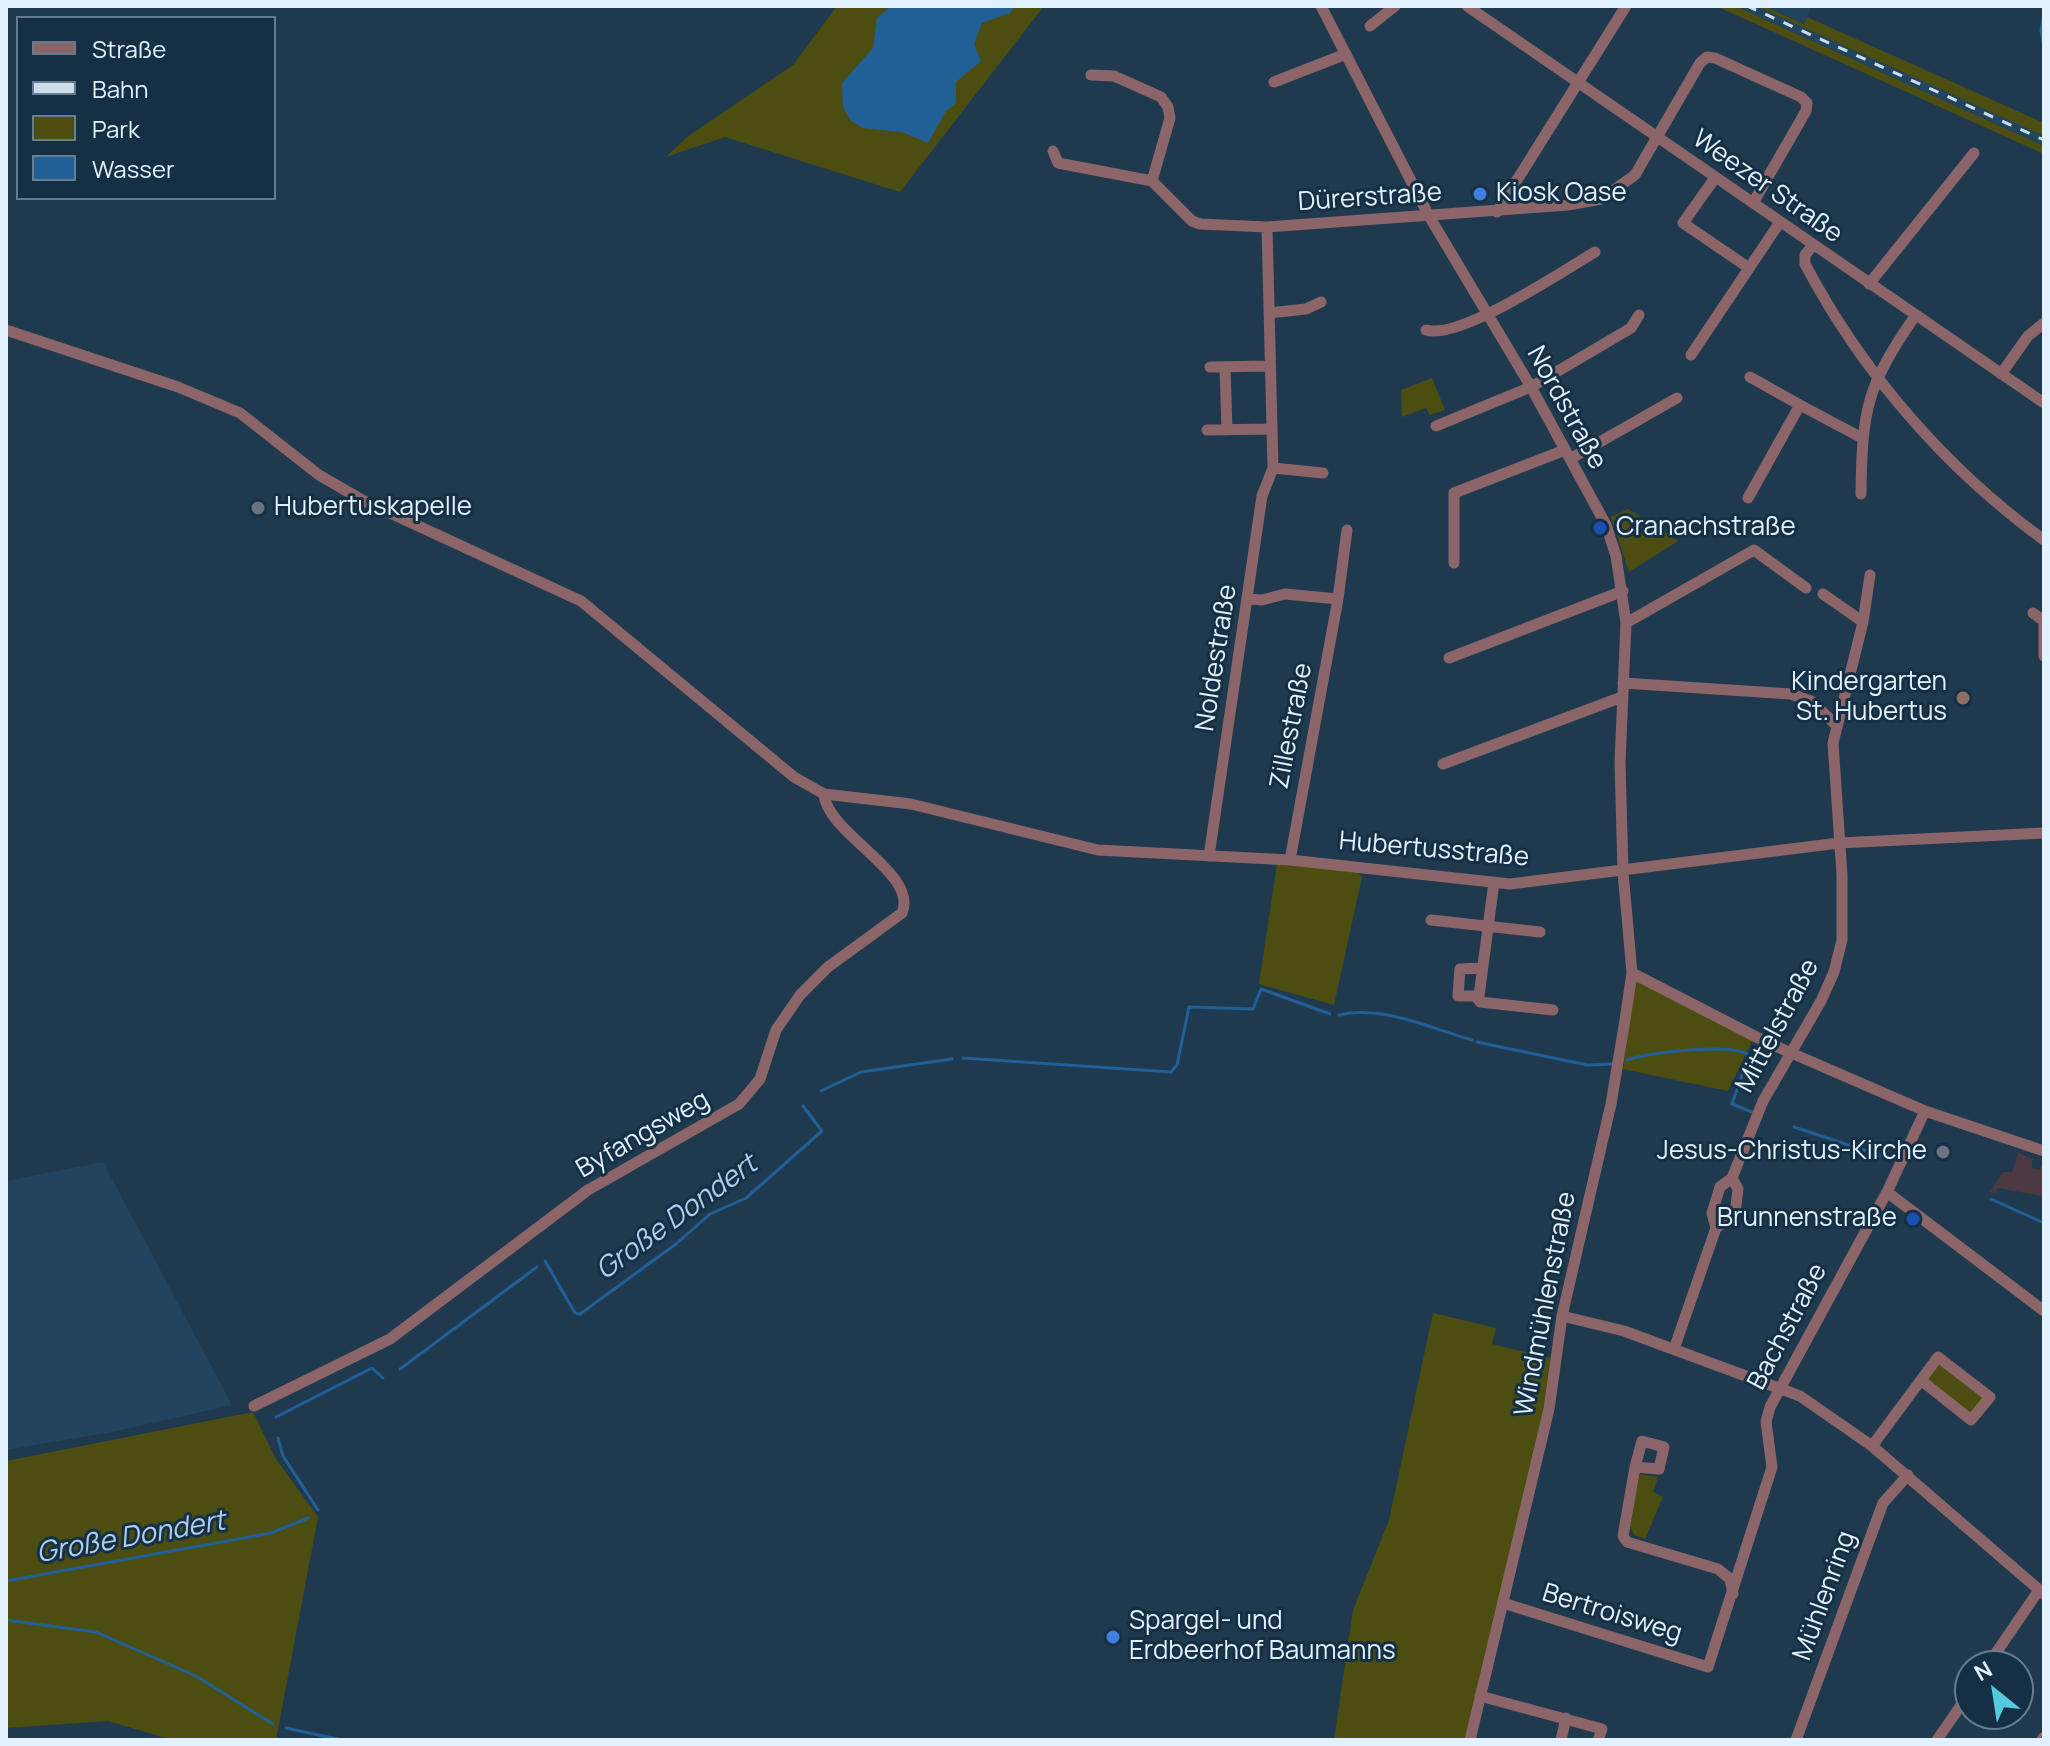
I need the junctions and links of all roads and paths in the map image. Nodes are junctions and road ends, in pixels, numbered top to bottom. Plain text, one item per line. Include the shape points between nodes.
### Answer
1 (1321, 6) edge
2 (1395, 6) edge
3 (1467, 6) edge
4 (1626, 6) edge
5 (1370, 26) dead end
6 (1346, 54) junction
7 (1091, 75) dead end
8 (1274, 82) dead end
9 (1580, 84) junction
10 (1658, 139) junction
11 (1053, 151) dead end
12 (1974, 153) dead end
13 (1715, 178) junction
14 (1152, 181) junction
15 (1753, 203) junction
16 (1497, 212) junction
17 (1429, 216) junction
18 (1780, 222) junction
19 (1267, 227) junction
20 (1813, 245) junction
21 (1595, 252) dead end
22 (1749, 268) junction
23 (1869, 284) junction
24 (1321, 302) dead end
25 (1269, 313) junction
26 (1488, 315) junction
27 (1639, 315) dead end
28 (1915, 316) junction
29 (2044, 323) edge
30 (6, 330) edge
31 (1426, 330) dead end
32 (1691, 355) dead end
33 (1270, 366) junction
34 (1210, 367) dead end
35 (1225, 367) junction
36 (2001, 374) junction
37 (1750, 377) dead end
38 (1876, 378) junction
39 (1531, 387) junction
40 (1677, 398) dead end
41 (2044, 403) edge
42 (1800, 405) junction
43 (1436, 426) dead end
44 (1272, 429) junction
45 (1207, 430) dead end
46 (1227, 430) junction
47 (1862, 438) junction
48 (1567, 455) junction
49 (1273, 468) junction
50 (1323, 473) dead end
51 (1861, 494) dead end
52 (1748, 498) dead end
53 (1347, 530) dead end
54 (2044, 540) edge
55 (1454, 563) dead end
56 (1870, 575) dead end
57 (1806, 588) dead end
58 (1623, 591) junction
59 (1823, 594) dead end
60 (1249, 599) junction
61 (1338, 599) junction
62 (2033, 613) dead end
63 (1863, 622) junction
64 (1626, 623) junction
65 (2044, 656) edge
66 (1449, 658) dead end
67 (1623, 683) junction
68 (1622, 697) junction
69 (1835, 724) junction
70 (1443, 764) dead end
71 (824, 794) junction
72 (847, 799) junction
73 (840, 820) junction
74 (2044, 833) edge
75 (1839, 843) junction
76 (1209, 856) junction
77 (1290, 860) junction
78 (1623, 872) junction
79 (1494, 882) junction
80 (1431, 920) dead end
81 (1487, 926) junction
82 (1540, 932) dead end
83 (1482, 968) junction
84 (1632, 973) junction
85 (1477, 998) junction
86 (1553, 1010) dead end
87 (1791, 1051) junction
88 (1925, 1111) junction
89 (2044, 1151) edge
90 (1732, 1178) junction
91 (1887, 1192) junction
92 (1716, 1228) junction
93 (2044, 1311) edge
94 (1562, 1316) junction
95 (1674, 1349) junction
96 (1922, 1381) junction
97 (1779, 1386) junction
98 (254, 1406) dead end
99 (1872, 1446) junction
100 (1635, 1467) dead end
101 (1908, 1475) junction
102 (1744, 1561) junction
103 (1718, 1569) junction
104 (2042, 1592) edge
105 (1733, 1594) junction
106 (1503, 1603) junction
107 (1999, 1650) edge
108 (1708, 1667) joint
109 (1480, 1696) junction
110 (1954, 1715) edge
111 (1566, 1718) junction
112 (1599, 1738) edge
113 (1470, 1740) edge
114 (1561, 1740) edge
115 (1796, 1740) edge
116 (1937, 1740) edge

1 - 6 street, Nordstraße
2 - 5 street
3 - 9 street, Weezer Straße
4 - 9 street
6 - 8 street
6 - 17 street, Nordstraße
7 - 14 street via 1114,76 1161,97 1168,107 1170,118
9 - 10 street, Weezer Straße
9 - 16 street
10 - 13 street, Weezer Straße
10 - 15 street, Dürerstraße via 1707,57 1801,97 1806,111
10 - 16 street, Dürerstraße via 1635,175 1613,193 1586,202
11 - 14 street via 1058,163
12 - 23 street
13 - 15 street, Weezer Straße
13 - 22 street via 1683,223
14 - 19 street, Dürerstraße via 1192,221
15 - 18 street, Weezer Straße
16 - 17 street, Dürerstraße
17 - 19 street, Dürerstraße
17 - 26 street, Nordstraße
18 - 20 street, Weezer Straße
18 - 22 street
19 - 25 street, Noldestraße
20 - 23 street, Weezer Straße
20 - 38 street via 1805,264
21 - 26 street
22 - 32 street
23 - 28 street, Weezer Straße
24 - 25 street
25 - 33 street, Noldestraße
26 - 31 street via 1437,334
26 - 39 street, Nordstraße
27 - 39 street via 1631,328
28 - 36 street, Weezer Straße
28 - 38 street
29 - 36 street
30 - 71 street via 240,413 319,475 364,501 581,601 794,777
33 - 35 street
33 - 44 street, Noldestraße
34 - 35 street
35 - 46 street
36 - 41 street, Weezer Straße
37 - 42 street
38 - 47 street
38 - 54 street via 1960,469
39 - 43 street
39 - 48 street, Nordstraße
40 - 48 street
42 - 47 street
42 - 52 street
44 - 46 street
44 - 49 street, Noldestraße
45 - 46 street
47 - 51 street
48 - 55 street via 1454,493
48 - 58 street, Nordstraße via 1606,525
49 - 50 street
49 - 60 street, Noldestraße via 1262,496
53 - 61 street, Zillestraße
56 - 63 street, Mittelstraße
57 - 64 street via 1754,550
58 - 64 street, Nordstraße
58 - 66 street
59 - 63 street
60 - 61 street via 1285,594
60 - 76 street, Noldestraße
61 - 77 street, Zillestraße
62 - 65 street via 2044,621
63 - 69 street, Mittelstraße
64 - 67 street, Nordstraße
67 - 68 street, Nordstraße
67 - 69 street via 1791,694 1811,701
68 - 70 street
68 - 78 street, Nordstraße
69 - 75 street, Mittelstraße
71 - 72 street, Hubertusstraße
71 - 73 street, Byfangsweg
72 - 73 street
72 - 76 street, Hubertusstraße via 911,804 1098,850
73 - 98 street, Byfangsweg via 899,884 905,905 902,913 828,967 800,995 776,1030 760,1079 739,1104 588,1190 390,1339
74 - 75 street, Hubertusstraße
75 - 78 street, Hubertusstraße
75 - 87 street, Mittelstraße via 1842,940 1826,990
76 - 77 street, Hubertusstraße
77 - 79 street, Hubertusstraße
78 - 79 street, Hubertusstraße
78 - 84 street, Windmühlenstraße
79 - 81 street
80 - 81 street
81 - 82 street
81 - 83 street
83 - 85 street
83 - 85 street via 1460,969 1457,994
84 - 87 street
84 - 94 street, Windmühlenstraße via 1611,1104
85 - 86 street
87 - 88 street
87 - 90 street, Mittelstraße via 1757,1113
88 - 89 street
88 - 91 street, Bachstraße
90 - 92 street, Mittelstraße via 1720,1187 1712,1213
90 - 92 street, Mittelstraße via 1738,1189 1735,1214
91 - 93 street
91 - 97 street, Bachstraße
92 - 95 street, Mittelstraße
94 - 95 street via 1595,1321
94 - 106 street, Windmühlenstraße via 1549,1409
95 - 97 street
96 - 96 street via 1971,1420 1990,1397 1938,1357
96 - 99 street
97 - 99 street
97 - 102 street, Bachstraße via 1766,1422 1772,1467
99 - 101 street
100 - 103 street via 1623,1536 1627,1542
101 - 104 street
101 - 115 street, Mühlenring via 1883,1503
102 - 103 street
102 - 105 street, Bachstraße
103 - 105 street via 1730,1579
104 - 107 street
105 - 108 street, Bachstraße
106 - 108 street, Bertroisweg
106 - 109 street, Windmühlenstraße
109 - 111 street
109 - 113 street, Windmühlenstraße
110 - 116 street
111 - 112 street via 1602,1729
111 - 114 street

